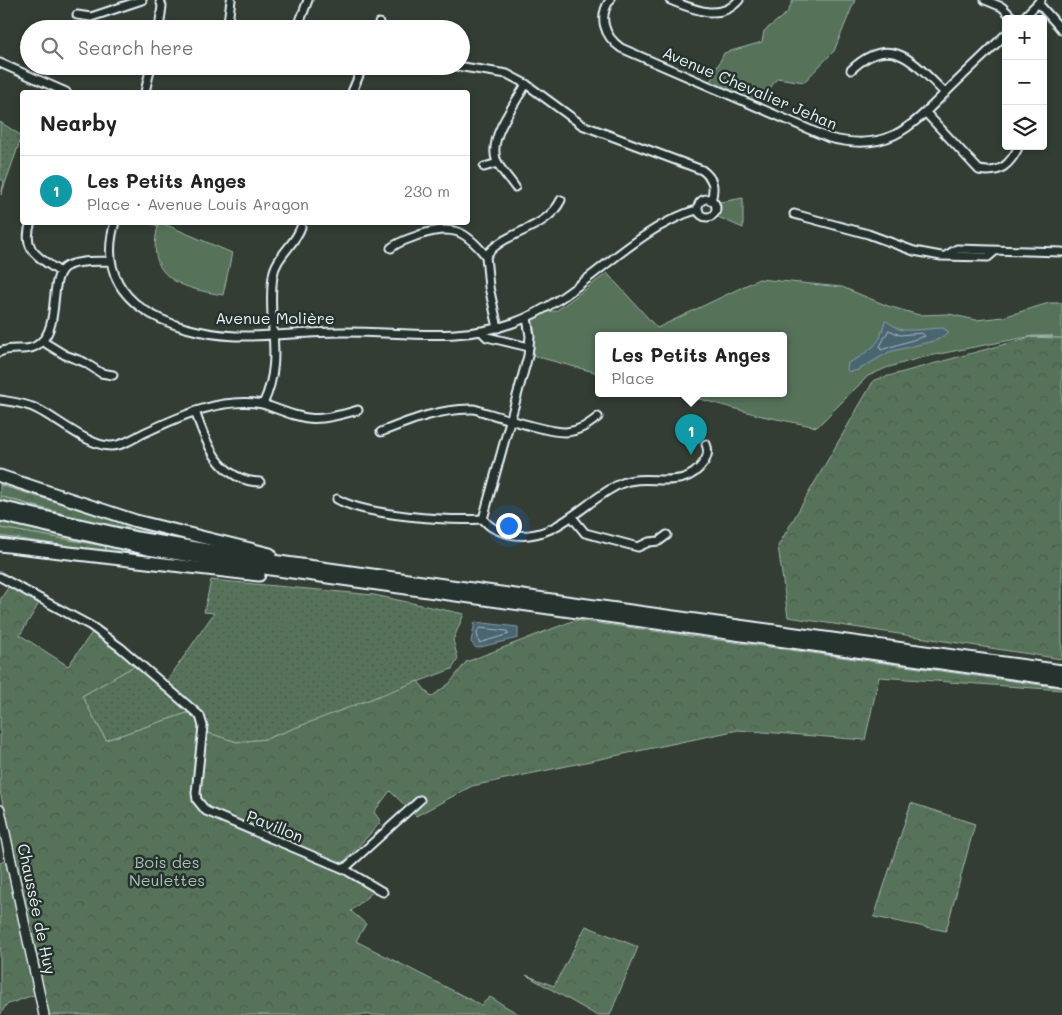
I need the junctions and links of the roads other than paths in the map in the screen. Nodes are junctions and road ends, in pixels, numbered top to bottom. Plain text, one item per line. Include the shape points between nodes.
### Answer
1 (142, 0) edge
2 (160, 0) edge
3 (231, 0) edge
4 (308, 0) edge
5 (610, 0) edge
6 (670, 0) edge
7 (740, 0) edge
8 (985, 0) edge
9 (1040, 2) edge
10 (77, 15) dead end
11 (1010, 15) edge
12 (1026, 15) edge
13 (160, 20) edge
14 (228, 20) edge
15 (300, 20) edge
16 (1062, 30) edge
17 (1002, 38) edge
18 (0, 63) edge
19 (470, 70) edge
20 (851, 70) dead end
21 (20, 72) edge
22 (27, 75) edge
23 (149, 75) edge
24 (359, 75) edge
25 (526, 84) junction
26 (61, 90) edge
27 (145, 90) edge
28 (353, 90) edge
29 (945, 94) junction
30 (926, 113) junction
31 (1017, 150) edge
32 (498, 163) junction
33 (484, 167) dead end
34 (515, 187) dead end
35 (561, 200) dead end
36 (711, 201) junction
37 (698, 210) junction
38 (794, 214) dead end
39 (30, 225) edge
40 (114, 225) edge
41 (301, 227) dead end
42 (391, 248) dead end
43 (1062, 252) edge
44 (486, 256) junction
45 (110, 261) junction
46 (60, 272) junction
47 (527, 318) junction
48 (498, 328) junction
49 (482, 332) junction
50 (274, 335) junction
51 (42, 341) junction
52 (529, 347) junction
53 (0, 352) edge
54 (113, 374) dead end
55 (0, 400) edge
56 (263, 404) junction
57 (358, 410) dead end
58 (195, 411) junction
59 (598, 417) dead end
60 (510, 418) junction
61 (381, 432) dead end
62 (706, 444) dead end
63 (0, 476) edge
64 (260, 482) dead end
65 (337, 500) dead end
66 (0, 507) edge
67 (0, 515) edge
68 (572, 516) junction
69 (483, 519) junction
70 (667, 535) dead end
71 (0, 545) edge
72 (328, 574) junction
73 (0, 577) edge
74 (1062, 671) edge
75 (1062, 680) edge
76 (420, 800) dead end
77 (0, 810) edge
78 (344, 869) junction
79 (383, 892) dead end
80 (44, 1015) edge

1 - 10 street via 90,17
2 - 13 street
3 - 14 street
4 - 15 street
5 - 30 street, Avenue Chevalier Jehan via 603,14 604,24 612,42 620,48 829,138 847,142 878,142 903,132
6 - 7 street via 711,13 729,9
8 - 11 street via 1002,7
9 - 12 street
9 - 16 street
17 - 29 street, Avenue Chevalier Jehan
18 - 21 street
19 - 25 street via 501,72
20 - 29 street via 877,53 895,52 911,59
22 - 26 street
23 - 27 street
24 - 28 street
25 - 32 street via 498,136
25 - 36 street via 580,124 702,170 714,186
29 - 30 street, Avenue Chevalier Jehan
30 - 31 street via 978,170 1000,169 1013,159
32 - 33 street
32 - 34 street
35 - 44 street via 558,208 535,226 498,244
36 - 37 street, Avenue Molière via 701,202
36 - 37 street, Avenue Molière via 716,207 712,216 702,216
37 - 47 street, Avenue Molière via 684,213 643,236 559,300
38 - 43 street via 868,234 914,251 947,256 988,257 995,251
39 - 46 street via 27,236 30,249
40 - 45 street, Avenue Molière
41 - 50 street via 296,240 274,270
42 - 44 street via 432,231 449,229 469,237
44 - 48 street
45 - 46 street via 72,264
45 - 50 street, Avenue Molière via 123,292 150,314 207,332 236,336
46 - 51 street via 52,327
47 - 48 street, Avenue Molière
47 - 52 street
48 - 49 street, Avenue Molière
49 - 50 street, Avenue Molière via 460,335 341,332
49 - 52 street, Avenue Molière via 487,337
50 - 56 street via 274,372
51 - 53 street via 25,350
51 - 54 street via 101,373
52 - 60 street
55 - 58 street via 28,405 94,442 108,446 122,444
56 - 57 street via 295,417 314,419
56 - 58 street via 242,402
58 - 64 street via 206,443 221,464 245,481
59 - 60 street via 584,428 567,432 552,431
60 - 61 street via 474,408 461,408 438,412
60 - 69 street
62 - 68 street via 708,451 704,461 688,476 675,481 642,479 624,483
63 - 72 highway via 136,522 222,544 322,563
65 - 69 street via 349,506 416,517
66 - 72 highway via 137,538
67 - 72 highway via 148,549
68 - 69 street via 549,530 523,535 498,530
68 - 70 street via 586,533 638,547 660,541
71 - 72 highway via 315,581
72 - 74 highway
72 - 75 highway
73 - 78 street, Pavillon via 100,632 200,716 203,726 196,790 199,803 214,816
76 - 78 street
77 - 80 main road, Chaussée de Huy
78 - 79 street, Pavillon

